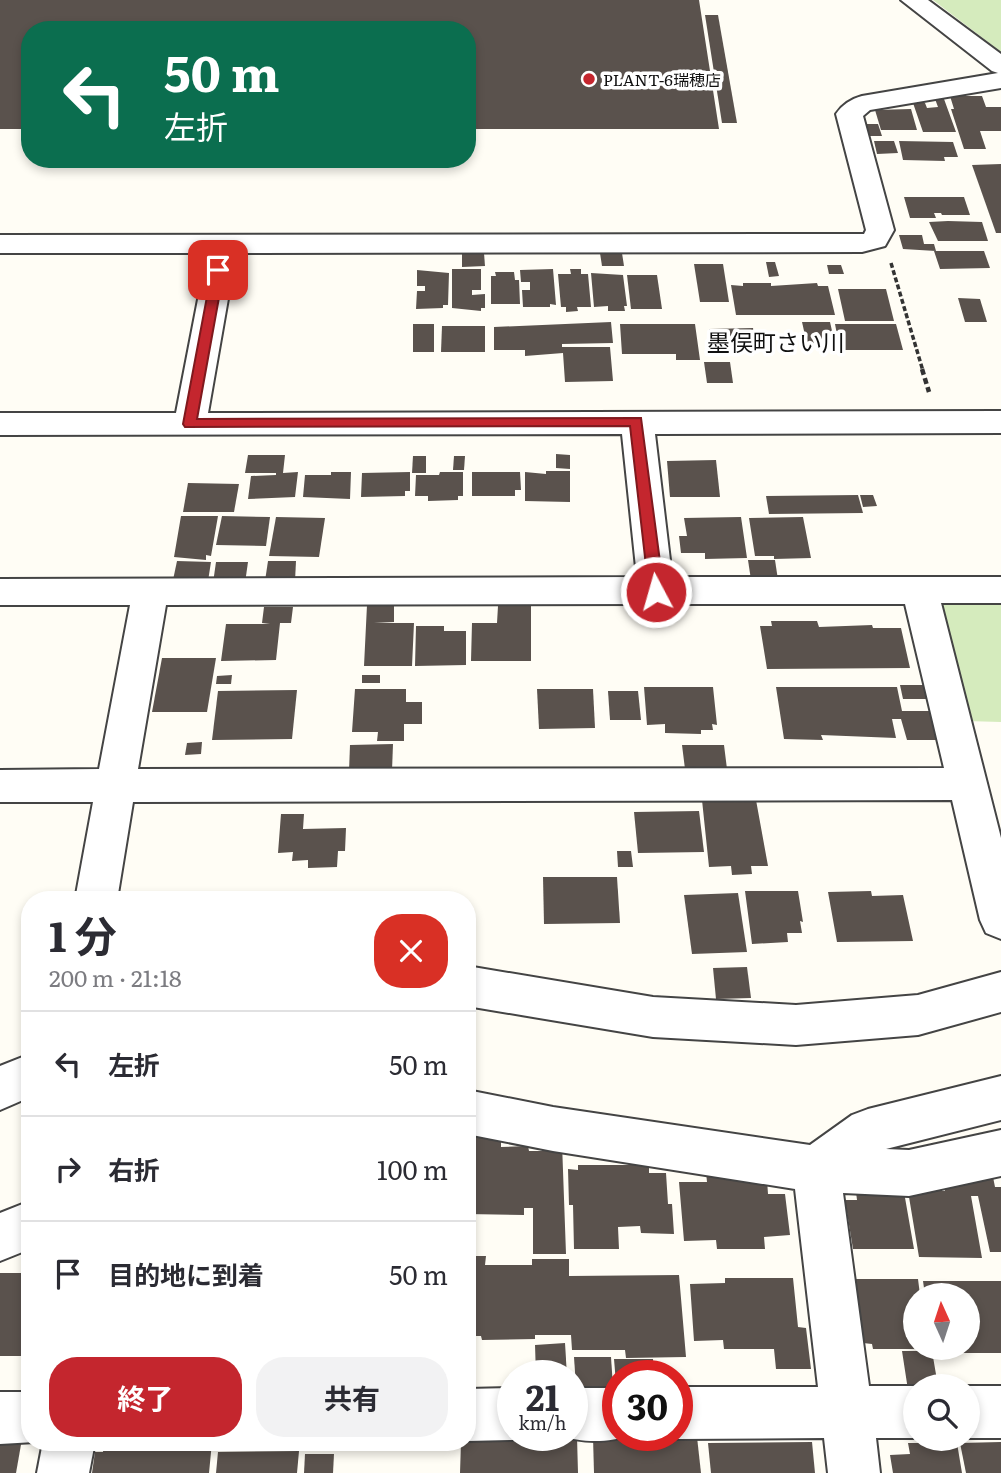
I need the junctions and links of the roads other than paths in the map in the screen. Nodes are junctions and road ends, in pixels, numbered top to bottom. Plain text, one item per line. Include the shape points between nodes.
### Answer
1 (913, 0) edge
2 (1001, 66) edge
3 (1001, 80) edge
4 (0, 244) edge
5 (223, 244) junction
6 (637, 422) junction
7 (1001, 422) edge
8 (0, 424) edge
9 (190, 424) junction
10 (920, 590) junction
11 (1001, 590) edge
12 (0, 592) edge
13 (150, 592) junction
14 (656, 592) junction
15 (966, 784) junction
16 (0, 786) edge
17 (115, 786) junction
18 (98, 891) edge
19 (1001, 920) edge
20 (476, 988) edge
21 (1001, 992) edge
22 (21, 1079) edge
23 (0, 1088) edge
24 (1001, 1097) edge
25 (476, 1114) edge
26 (1001, 1153) edge
27 (816, 1168) junction
28 (21, 1229) edge
29 (0, 1237) edge
30 (846, 1412) junction
31 (903, 1412) edge
32 (980, 1412) edge
33 (1001, 1412) edge
34 (693, 1413) edge
35 (497, 1414) edge
36 (476, 1415) edge
37 (0, 1418) edge
38 (21, 1418) edge
39 (67, 1451) edge
40 (63, 1473) edge
41 (853, 1473) edge

1 - 2 street
3 - 5 street via 862,104 849,114 880,230 875,240 862,243
4 - 5 street
5 - 9 street
6 - 7 street
6 - 9 street
6 - 14 street
8 - 9 street
10 - 11 street
10 - 14 street
10 - 15 street
12 - 13 street
13 - 14 street
13 - 17 street
15 - 17 street
15 - 19 street
16 - 17 street
17 - 18 street
20 - 21 street via 653,1017 796,1025 918,1015
22 - 23 street
24 - 27 street via 868,1131
25 - 27 street
26 - 27 street via 909,1173
27 - 30 street
28 - 29 street
30 - 31 street
30 - 34 street
30 - 41 street
32 - 33 street
35 - 36 street
37 - 38 street
39 - 40 street

